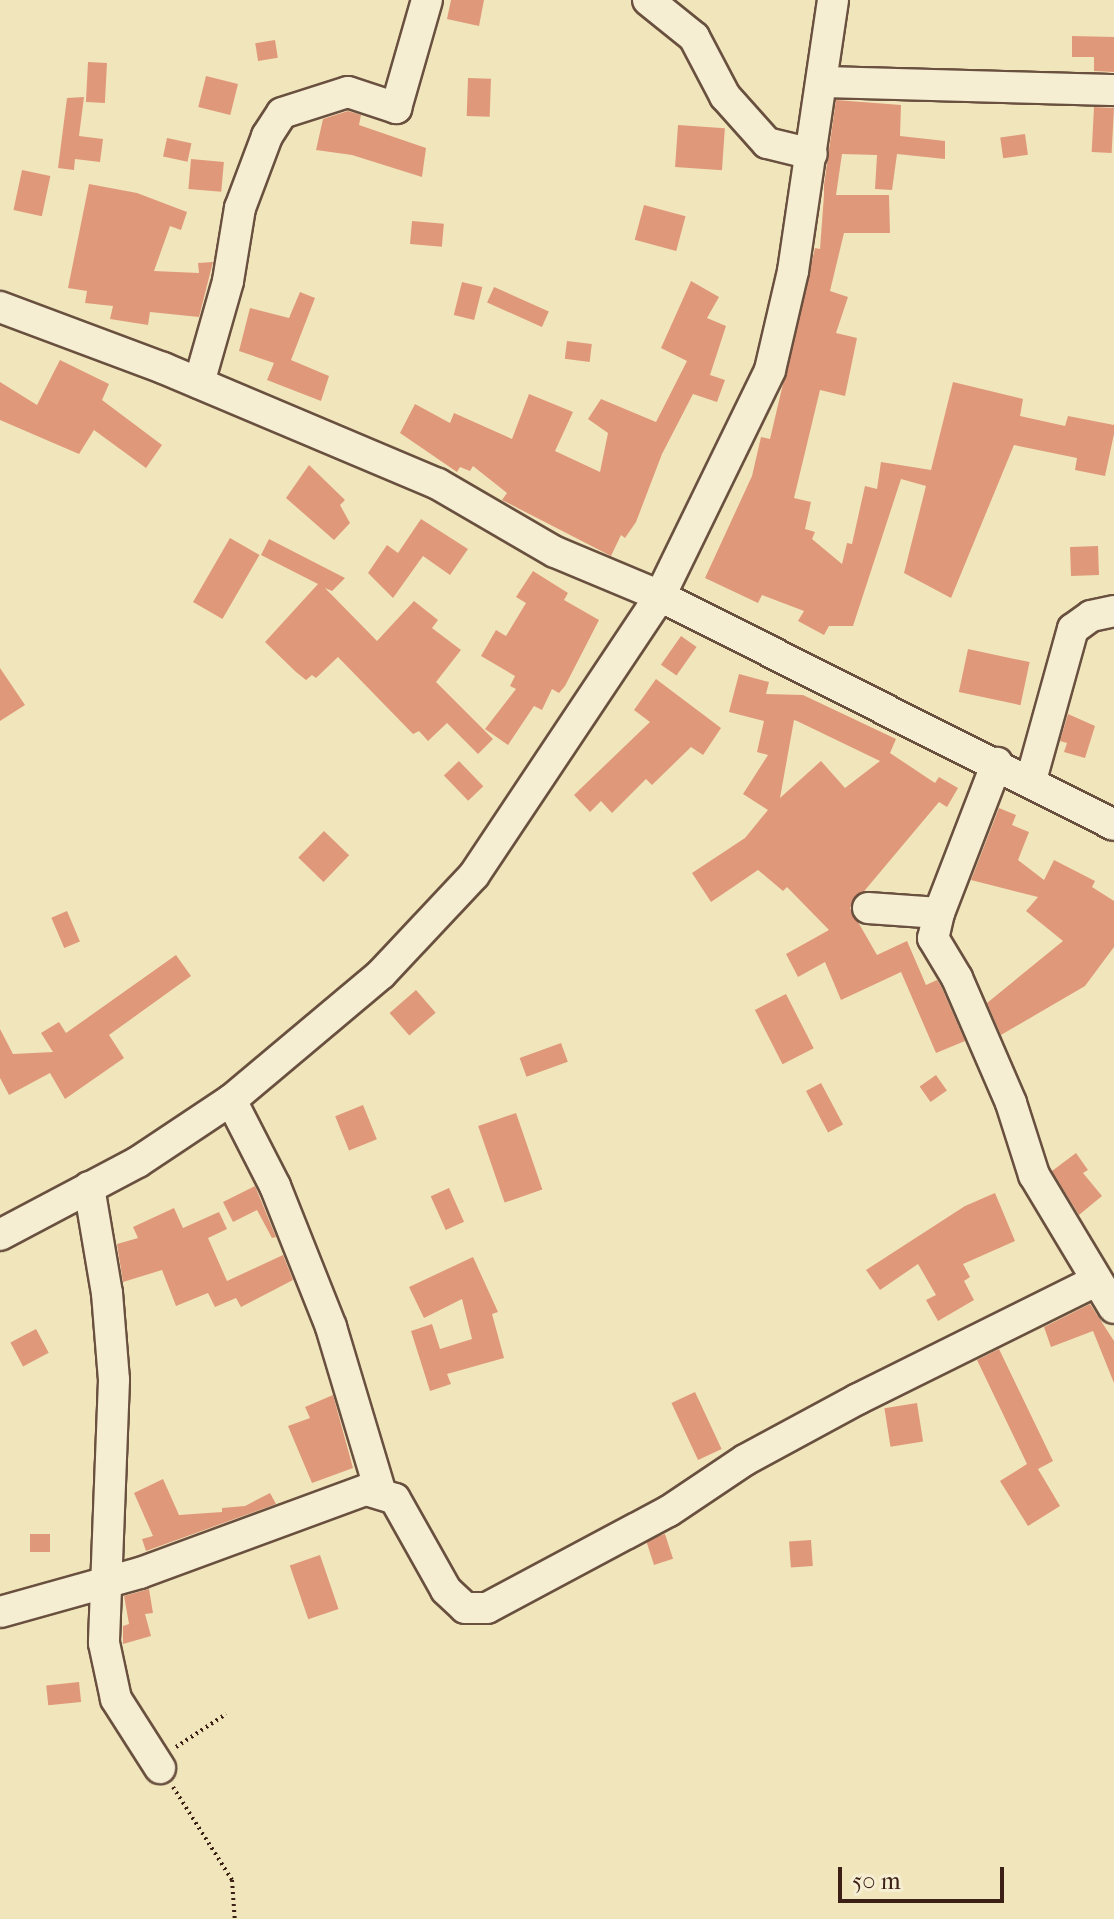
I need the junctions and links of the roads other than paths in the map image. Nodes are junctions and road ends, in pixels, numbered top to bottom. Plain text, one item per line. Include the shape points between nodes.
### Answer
1 (427, 0) edge
2 (648, 0) edge
3 (833, 0) edge
4 (822, 82) junction
5 (1114, 90) edge
6 (812, 154) junction
7 (0, 307) edge
8 (199, 383) junction
9 (660, 596) junction
10 (1114, 611) edge
11 (997, 763) junction
12 (1031, 780) junction
13 (1114, 825) edge
14 (868, 908) dead end
15 (939, 913) junction
16 (231, 1100) junction
17 (89, 1187) junction
18 (0, 1235) edge
19 (1096, 1281) junction
20 (1114, 1308) edge
21 (381, 1494) junction
22 (108, 1581) junction
23 (0, 1612) edge
24 (160, 1768) road end

1 - 8 street via 396,108 348,92 282,113 267,136 240,208 228,281
2 - 6 street via 694,37 725,96 767,143
3 - 4 street
4 - 5 street
4 - 6 street
6 - 9 street via 770,370
7 - 8 street
8 - 9 street via 438,484 555,552
9 - 11 street
9 - 16 street via 474,875 381,974
10 - 12 street via 1091,616 1073,629
11 - 12 street
11 - 15 street
12 - 13 street
14 - 15 street
15 - 19 street via 933,938 957,978 1011,1103 1034,1175
16 - 17 street via 138,1162
16 - 21 street via 275,1186 331,1327
17 - 18 street
17 - 22 street via 107,1293 114,1380
19 - 20 street
19 - 21 street via 858,1399 745,1460 669,1511 487,1608 465,1608 446,1590 395,1499
21 - 22 street via 366,1490 331,1500 198,1553
22 - 23 street
22 - 24 street via 104,1643 116,1699

